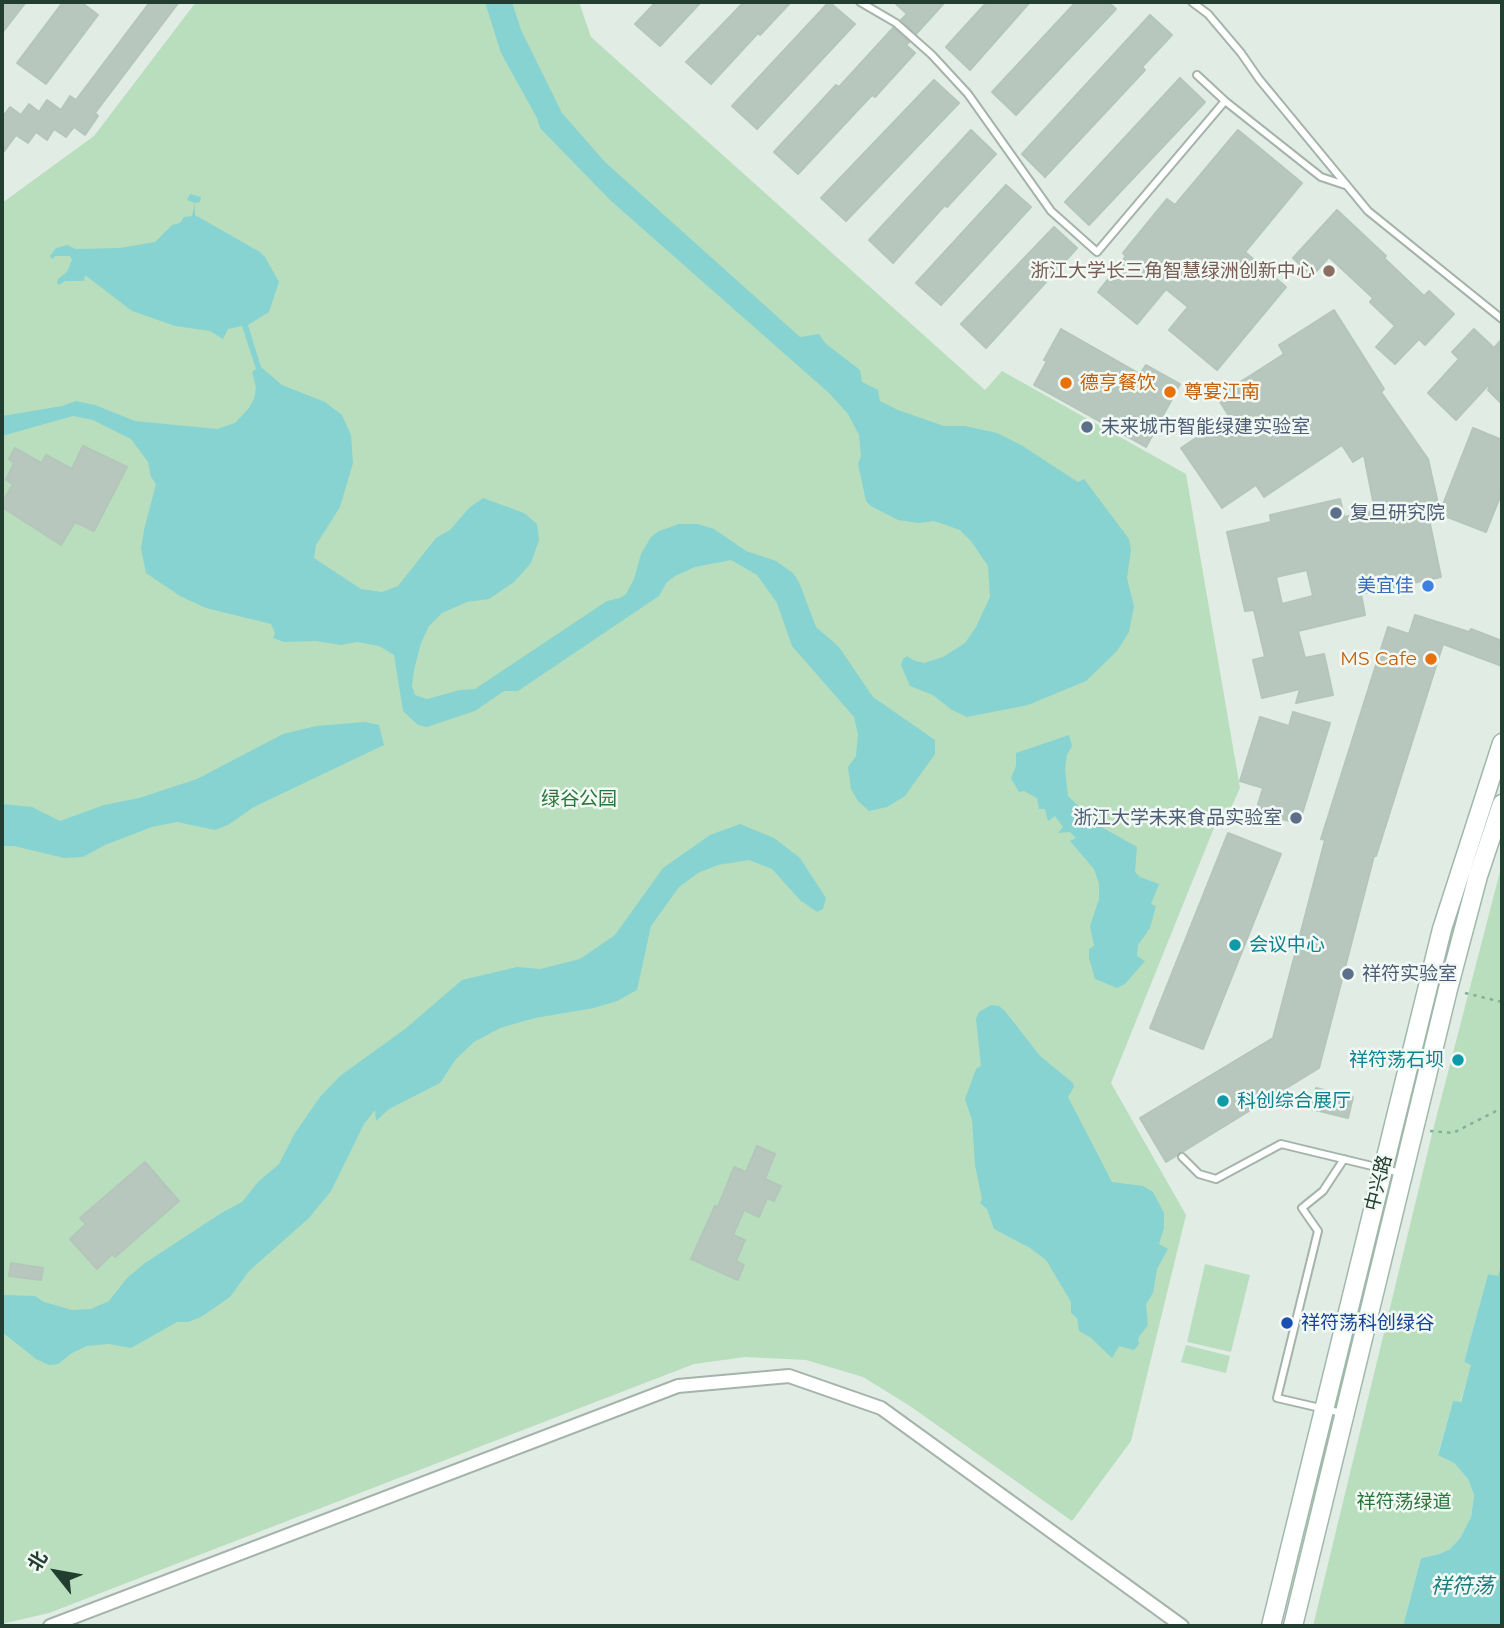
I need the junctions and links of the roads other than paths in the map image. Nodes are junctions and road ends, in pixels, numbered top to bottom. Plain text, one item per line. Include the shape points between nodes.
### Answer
1 (860, 2) edge
2 (1192, 2) edge
3 (1196, 75) dead end
4 (1225, 101) junction
5 (1347, 185) junction
6 (1502, 319) edge
7 (1502, 743) edge
8 (1502, 804) edge
9 (1182, 1157) dead end
10 (1344, 1159) junction
11 (1382, 1169) junction
12 (1402, 1174) junction
13 (1324, 1409) junction
14 (1345, 1414) junction
15 (50, 1626) edge
16 (1182, 1626) edge
17 (1271, 1626) edge
18 (1293, 1626) edge

1 - 4 lane via 895,23 932,55 968,94 1051,211 1097,252
2 - 5 lane via 1208,14
3 - 4 lane
4 - 5 lane via 1321,177
5 - 6 lane via 1368,211
7 - 11 main road, 中兴路 via 1442,929
8 - 12 main road, 中兴路 via 1478,876
9 - 10 lane via 1199,1174 1216,1179 1281,1144
10 - 11 lane
10 - 13 lane via 1323,1191 1302,1208 1318,1231 1277,1398
11 - 12 lane
11 - 13 main road, 中兴路
12 - 14 main road, 中兴路
13 - 14 lane
13 - 17 main road, 中兴路
14 - 18 main road, 中兴路
15 - 16 street via 678,1386 789,1376 881,1408

